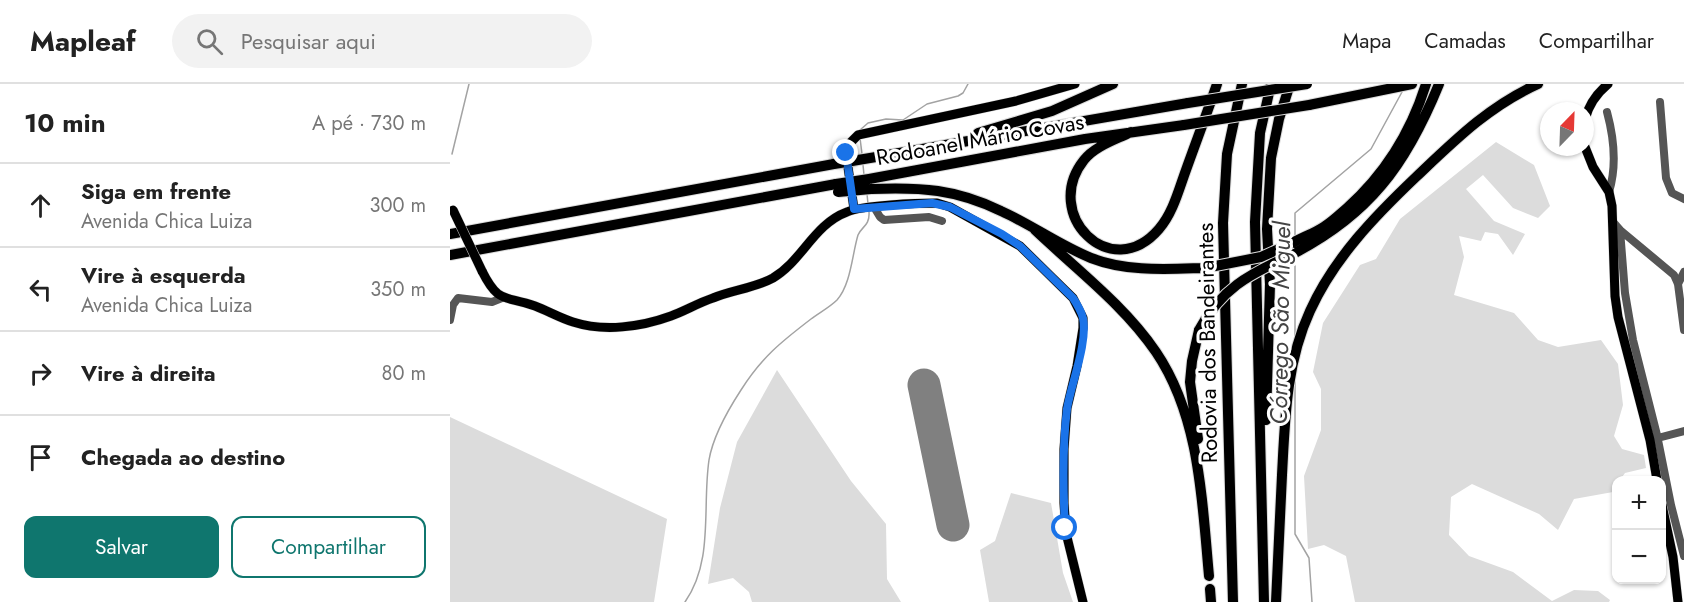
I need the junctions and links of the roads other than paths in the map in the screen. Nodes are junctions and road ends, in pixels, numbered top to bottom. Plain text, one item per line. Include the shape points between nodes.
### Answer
1 (1075, 84) edge
2 (1113, 84) edge
3 (1217, 84) edge
4 (1242, 84) edge
5 (1271, 84) edge
6 (1290, 84) edge
7 (1307, 84) edge
8 (1410, 84) edge
9 (1426, 84) edge
10 (1439, 84) edge
11 (1538, 84) edge
12 (1608, 84) edge
13 (1592, 102) edge
14 (1660, 102) dead end
15 (1607, 112) dead end
16 (1131, 132) junction
17 (879, 156) junction
18 (1589, 156) edge
19 (870, 184) junction
20 (1609, 192) junction
21 (1684, 199) edge
22 (874, 207) junction
23 (452, 208) edge
24 (854, 209) junction
25 (942, 221) dead end
26 (1613, 222) junction
27 (1035, 230) junction
28 (1620, 230) junction
29 (450, 234) edge
30 (450, 255) edge
31 (1684, 273) edge
32 (1678, 284) junction
33 (502, 298) junction
34 (450, 320) edge
35 (1684, 330) edge
36 (1684, 431) edge
37 (1654, 439) junction
38 (1196, 459) junction
39 (1657, 476) edge
40 (1261, 500) junction
41 (1666, 514) edge
42 (1678, 543) edge
43 (1684, 556) edge
44 (1209, 576) dead end
45 (1210, 589) dead end
46 (1083, 602) edge
47 (1211, 602) edge
48 (1233, 602) edge
49 (1264, 602) edge
50 (1276, 602) edge
51 (1678, 602) edge

1 - 24 main road via 1016,101 858,135 846,153
2 - 17 highway via 1035,117
3 - 16 highway via 1161,227 1138,245 1113,249 1084,234 1073,214 1072,188 1085,159
4 - 48 highway, Rodovia dos Bandeirantes via 1227,154 1223,223
5 - 40 highway via 1260,133 1255,222
6 - 40 highway via 1271,158
7 - 17 highway, Rodoanel Mário Covas, bridge
8 - 16 highway, Rodoanel Mário Covas, bridge via 1309,105
9 - 27 highway, bridge via 1396,152 1359,196 1326,226 1261,257 1204,268 1120,266 1091,258
10 - 38 highway, bridge via 1406,154 1363,207 1332,232 1234,285 1217,302 1200,330 1192,361
11 - 50 highway via 1481,117 1385,206 1346,250 1310,311 1296,347 1288,388
12 - 13 main road
14 - 21 street via 1666,178 1670,190
15 - 20 street via 1614,154
16 - 19 highway, Rodoanel Mário Covas
17 - 29 highway, Rodoanel Mário Covas, bridge
18 - 20 main road
19 - 27 highway via 953,194 995,208
19 - 30 highway, Rodoanel Mário Covas, bridge via 792,192
20 - 26 main road
22 - 24 main road
22 - 25 street via 884,220 929,217
22 - 46 main road via 932,203 950,207 1020,246 1079,307 1083,328 1067,408 1064,503 1067,541
23 - 33 main road, bridge via 482,271
24 - 33 main road via 826,223 770,279 649,323 586,325
26 - 28 street
26 - 37 main road via 1618,317
27 - 38 highway via 1106,296 1156,353 1182,406
28 - 32 street via 1669,270
28 - 37 street via 1629,317
31 - 32 street
32 - 35 street
33 - 34 street via 492,302 458,298
36 - 37 street
37 - 39 main road
37 - 42 street
38 - 44 highway
40 - 49 highway
41 - 42 main road
42 - 43 street
42 - 51 main road
45 - 47 highway

